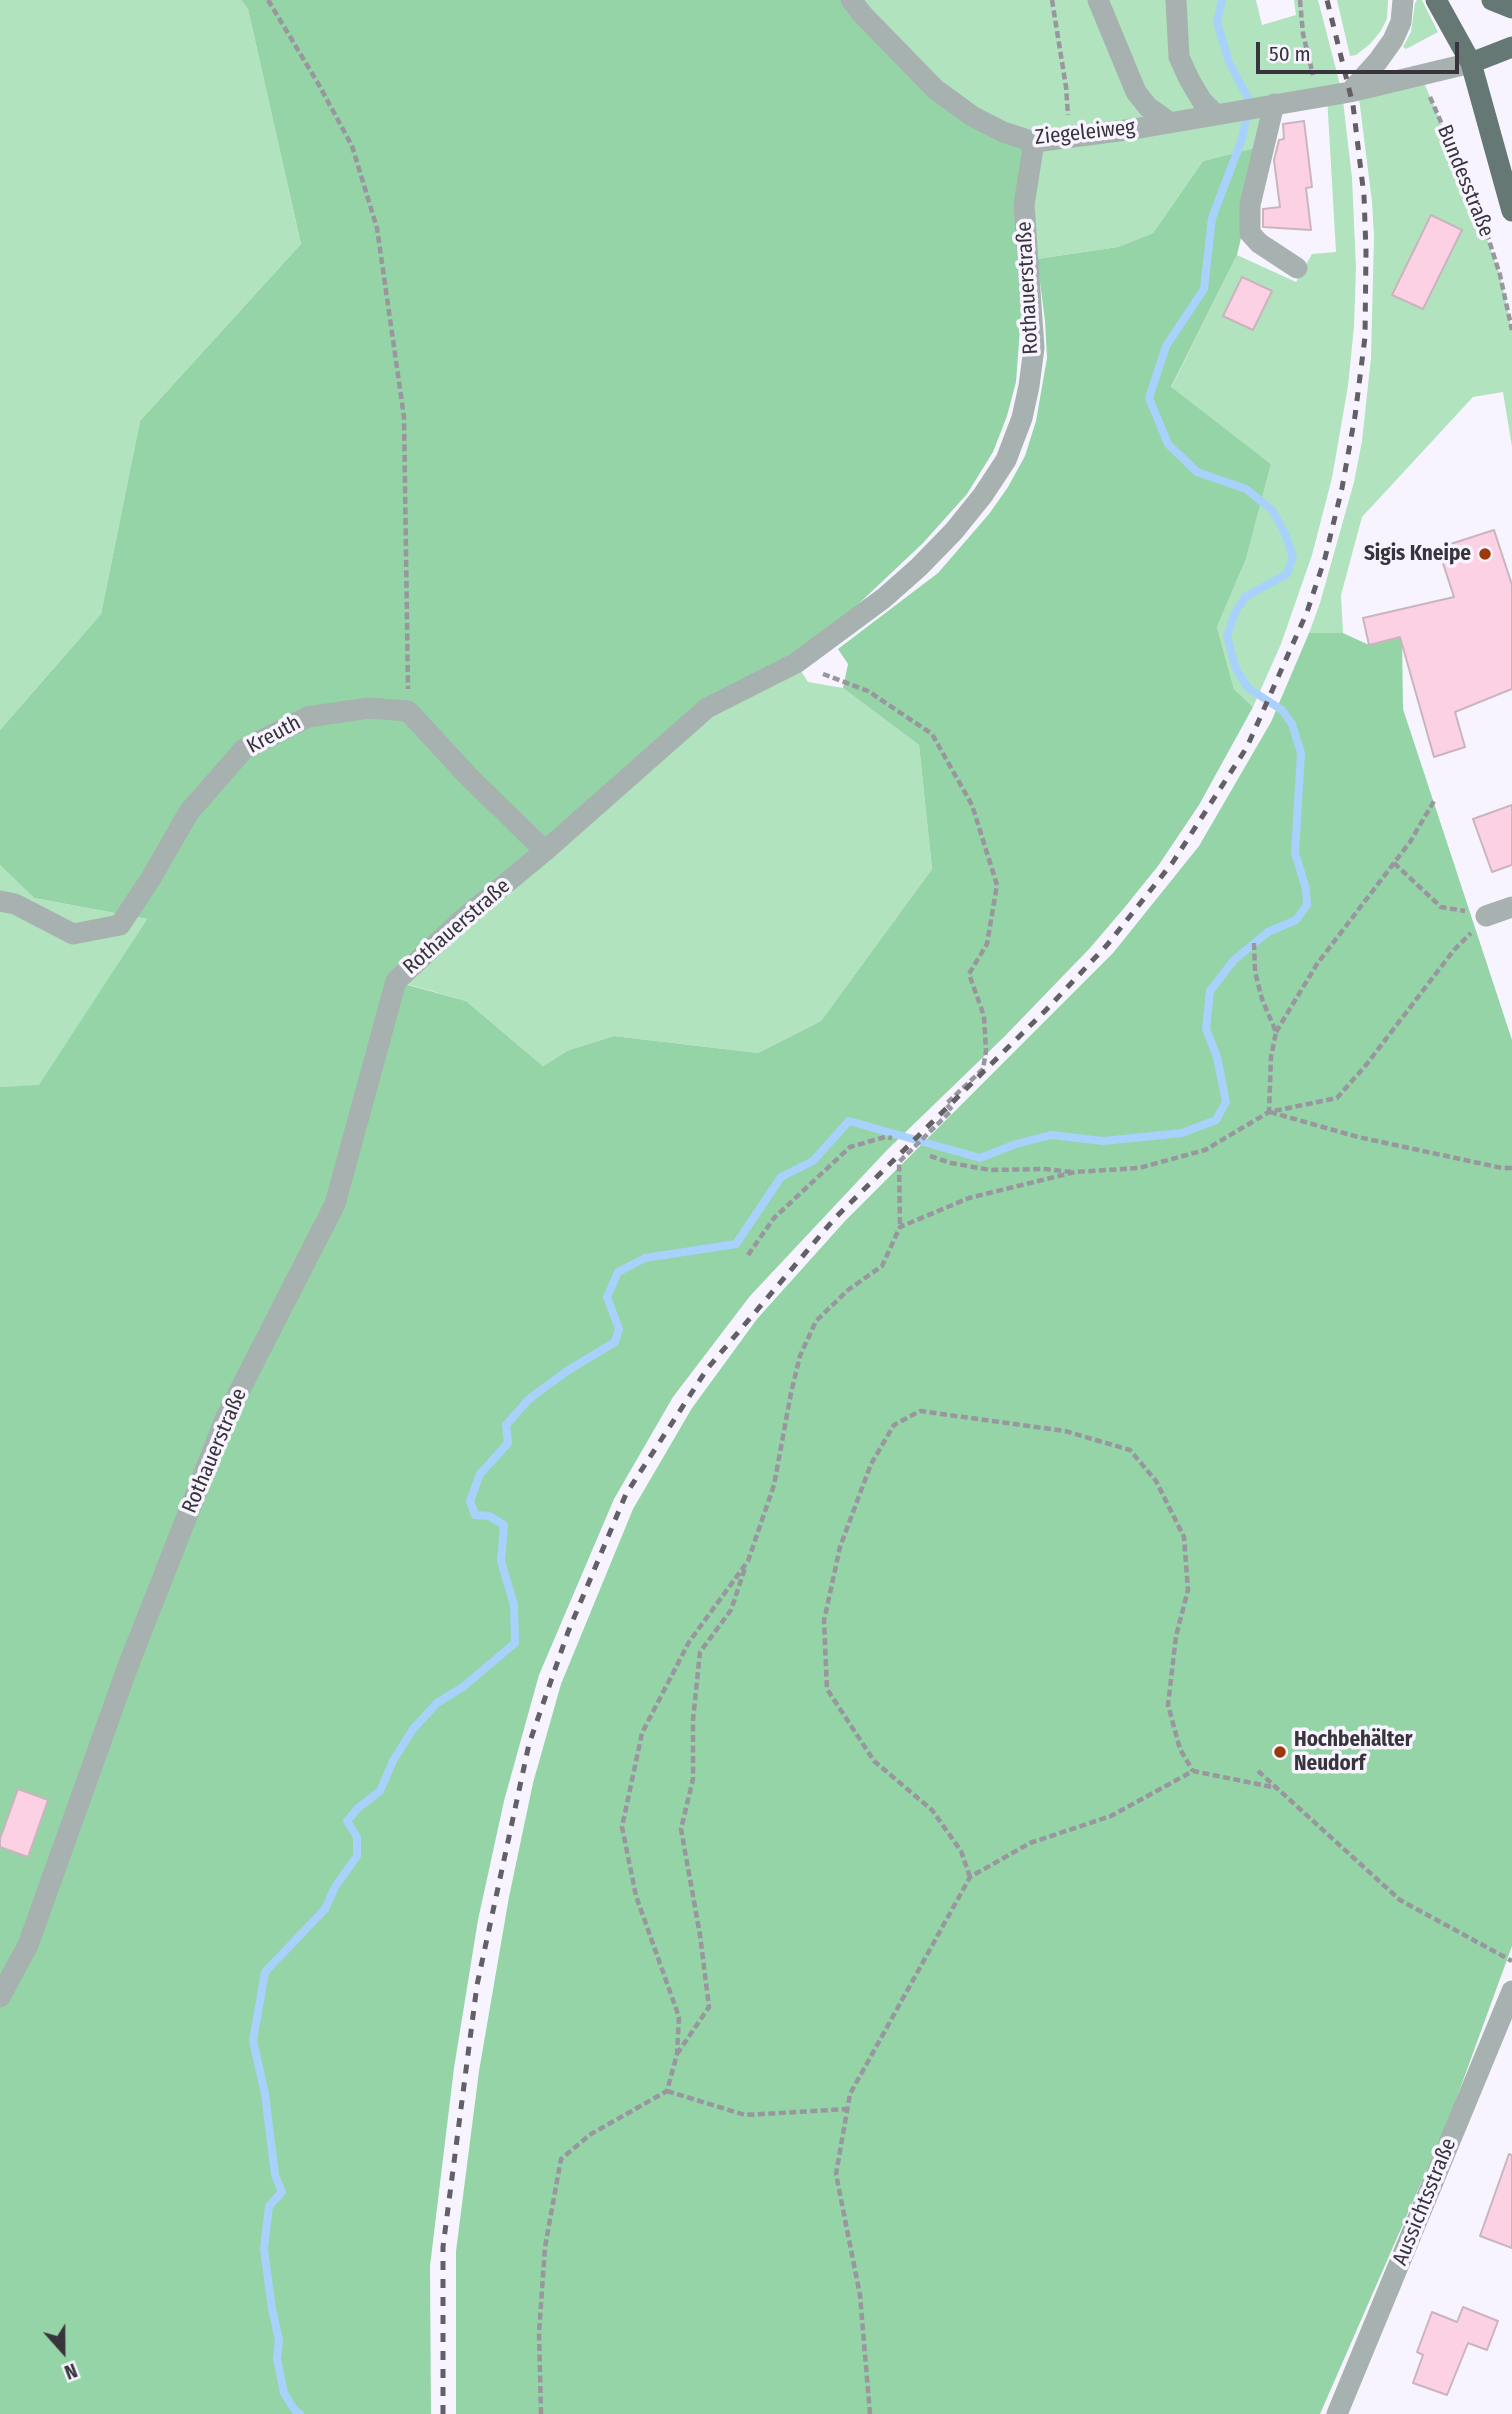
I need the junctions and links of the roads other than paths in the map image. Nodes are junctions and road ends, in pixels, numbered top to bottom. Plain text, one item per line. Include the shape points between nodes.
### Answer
1 (851, 0) edge
2 (1098, 0) edge
3 (1176, 0) edge
4 (1403, 0) edge
5 (1436, 0) edge
6 (1492, 0) edge
7 (1512, 8) edge
8 (1512, 47) edge
9 (1471, 62) junction
10 (1350, 92) junction
11 (1274, 104) junction
12 (1215, 114) junction
13 (1169, 122) junction
14 (1034, 142) junction
15 (1512, 211) edge
16 (1297, 268) dead end
17 (545, 851) junction
18 (0, 901) edge
19 (1512, 907) edge
20 (1486, 916) road end
21 (1512, 1991) edge
22 (0, 1997) edge
23 (1337, 2414) edge

1 - 14 street, Ziegeleiweg via 935,89 982,121
2 - 13 street via 1136,92
3 - 12 street via 1179,57 1202,101
4 - 10 street via 1401,22 1392,40
5 - 9 main road, Bundesstraße
6 - 7 main road
8 - 9 main road
9 - 10 street, Ziegeleiweg
9 - 15 main road, Bundesstraße
10 - 11 street, Ziegeleiweg
11 - 12 street, Ziegeleiweg
11 - 16 street via 1250,205 1250,233
12 - 13 street, Ziegeleiweg
13 - 14 street, Ziegeleiweg
14 - 17 street, Rothauerstraße via 1024,205 1034,348 1022,418 1006,460 983,495 954,531 884,598 796,663 707,708
17 - 18 street, Kreuth via 408,711 368,708 308,717 244,748 189,812 120,925 73,934
17 - 22 street, Rothauerstraße via 396,981 335,1204 226,1417 128,1666 28,1945
19 - 20 street
21 - 23 street, Aussichtsstraße

